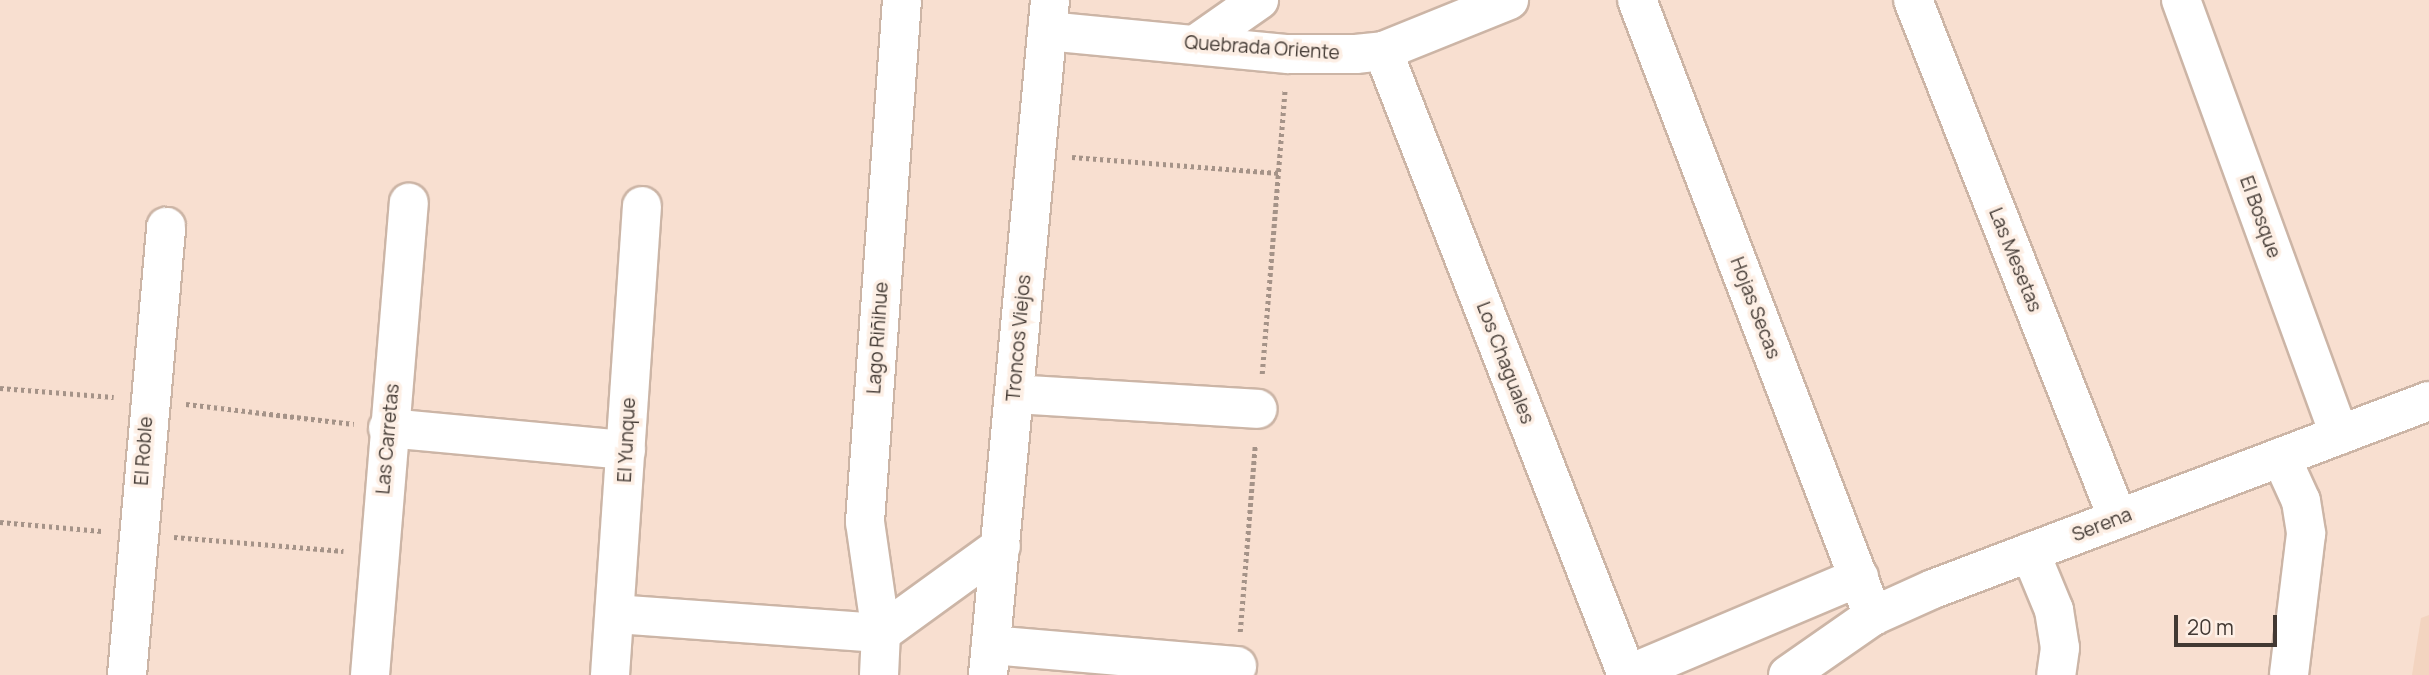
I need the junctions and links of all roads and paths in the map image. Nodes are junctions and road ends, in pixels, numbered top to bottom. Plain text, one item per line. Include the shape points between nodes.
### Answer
1 (902, 0) edge
2 (1259, 0) edge
3 (1509, 0) edge
4 (1637, 0) edge
5 (1913, 0) edge
6 (2181, 0) edge
7 (1048, 15) edge
8 (1196, 44) junction
9 (1383, 51) junction
10 (1288, 54) junction
11 (1036, 154) junction
12 (1280, 173) junction
13 (409, 203) dead end
14 (642, 206) dead end
15 (166, 227) dead end
16 (0, 388) edge
17 (1014, 394) junction
18 (148, 399) junction
19 (2429, 401) edge
20 (1258, 409) junction
21 (388, 428) junction
22 (2339, 435) junction
23 (626, 450) junction
24 (2281, 457) junction
25 (2118, 519) junction
26 (0, 522) edge
27 (138, 534) junction
28 (1002, 546) junction
29 (2030, 552) junction
30 (379, 554) junction
31 (1859, 577) junction
32 (615, 614) junction
33 (1873, 617) junction
34 (881, 633) junction
35 (990, 660) edge
36 (1237, 666) joint
37 (127, 675) edge
38 (370, 675) edge
39 (610, 675) edge
40 (879, 675) edge
41 (1627, 675) edge
42 (1788, 675) edge
43 (2056, 675) edge
44 (2289, 675) edge

1 - 34 street, Lago Riñihue via 865,522
2 - 8 street
3 - 9 street, Quebrada Oriente
4 - 31 street, Hojas Secas
5 - 25 street, Las Mesetas
6 - 22 street, El Bosque
7 - 8 street, Quebrada Oriente
7 - 11 street, Troncos Viejos
8 - 10 street, Quebrada Oriente
9 - 10 street, Quebrada Oriente
9 - 41 street, Los Chaguales
10 - 12 path
11 - 12 path
11 - 17 street, Troncos Viejos
12 - 20 path
13 - 21 street, Las Carretas
14 - 23 street, El Yunque
15 - 18 street, El Roble
16 - 18 path
17 - 20 street
17 - 28 street, Troncos Viejos
18 - 21 path
18 - 27 street, El Roble
19 - 22 street, Serena
20 - 36 path
21 - 23 street
21 - 30 street, Las Carretas
22 - 24 street, Serena
23 - 32 street, El Yunque
24 - 25 street, Serena
24 - 44 street via 2301,500 2306,534
25 - 29 street, Serena
26 - 27 path
27 - 30 path
27 - 37 street, El Roble
28 - 34 street
28 - 35 street, Troncos Viejos
29 - 33 street, Serena
29 - 43 street via 2054,610 2060,648
30 - 38 street, Las Carretas
31 - 33 street, Hojas Secas
31 - 41 street
32 - 34 street
32 - 39 street, El Yunque
33 - 42 street, Serena
34 - 40 street, Lago Riñihue
35 - 36 street

